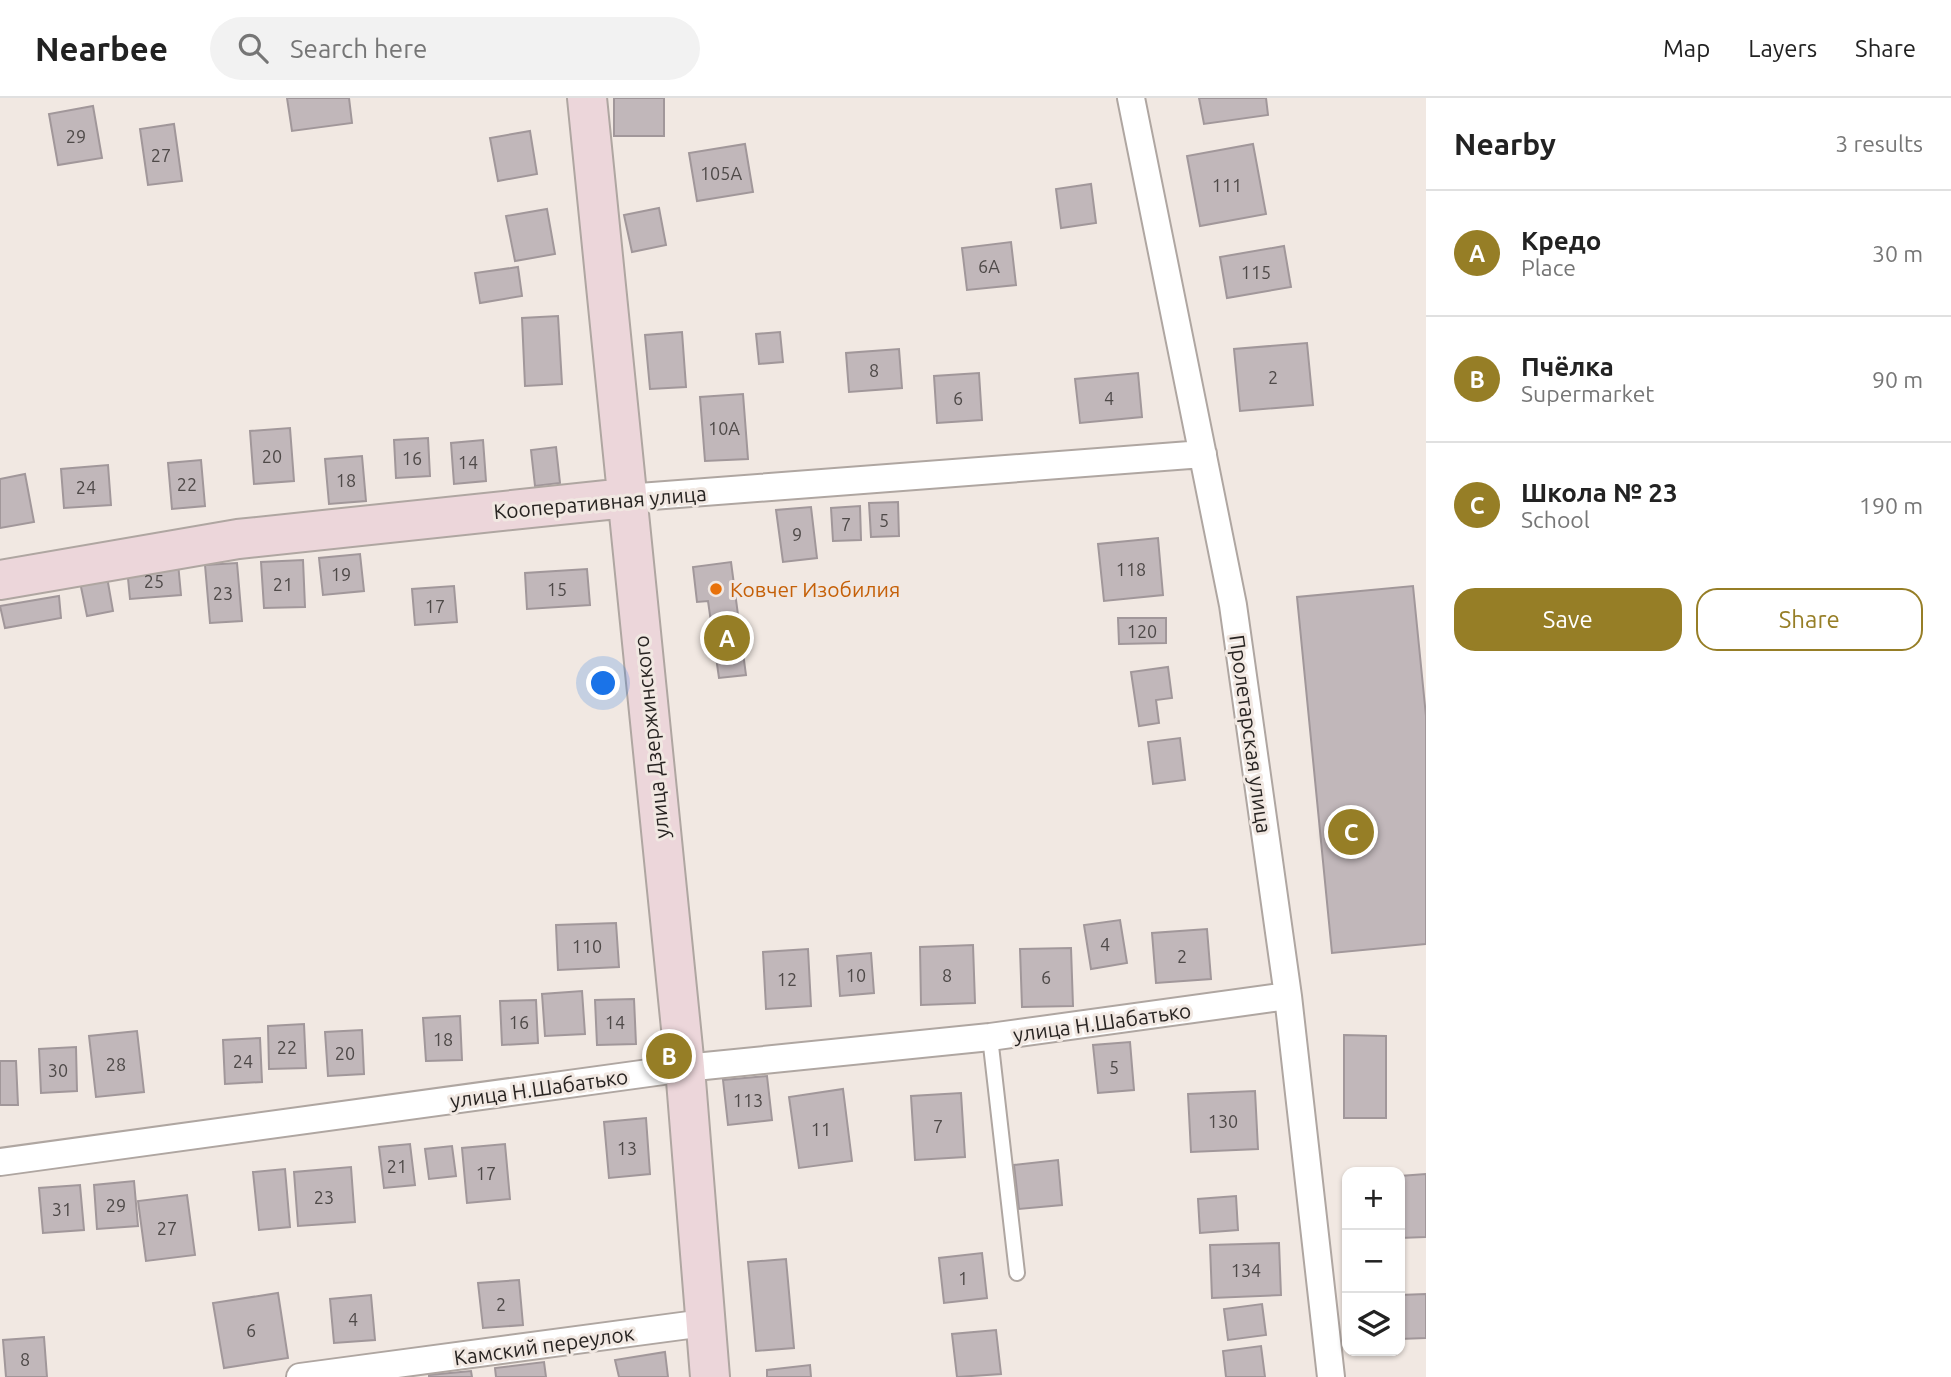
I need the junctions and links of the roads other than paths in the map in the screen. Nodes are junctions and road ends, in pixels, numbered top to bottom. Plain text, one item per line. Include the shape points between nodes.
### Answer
1 (587, 98) edge
2 (1131, 98) edge
3 (1203, 454) junction
4 (626, 498) junction
5 (0, 580) edge
6 (1288, 996) junction
7 (990, 1037) junction
8 (685, 1068) junction
9 (0, 1162) edge
10 (1017, 1273) dead end
11 (704, 1324) junction
12 (300, 1377) edge
13 (710, 1377) edge
14 (1331, 1377) edge

1 - 4 street, улица Дзержинского
2 - 3 street, Пролетарская улица
3 - 4 street, Кооперативная улица
3 - 6 street, Пролетарская улица via 1233,606
4 - 5 street, Кооперативная улица via 238,539
4 - 8 street, улица Дзержинского
6 - 7 street, улица Н.Шабатько
6 - 14 street, Пролетарская улица
7 - 8 street, улица Н.Шабатько
7 - 10 lane
8 - 9 street, улица Н.Шабатько
8 - 11 street, улица Дзержинского
11 - 12 street, Камский переулок
11 - 13 street, улица Дзержинского

